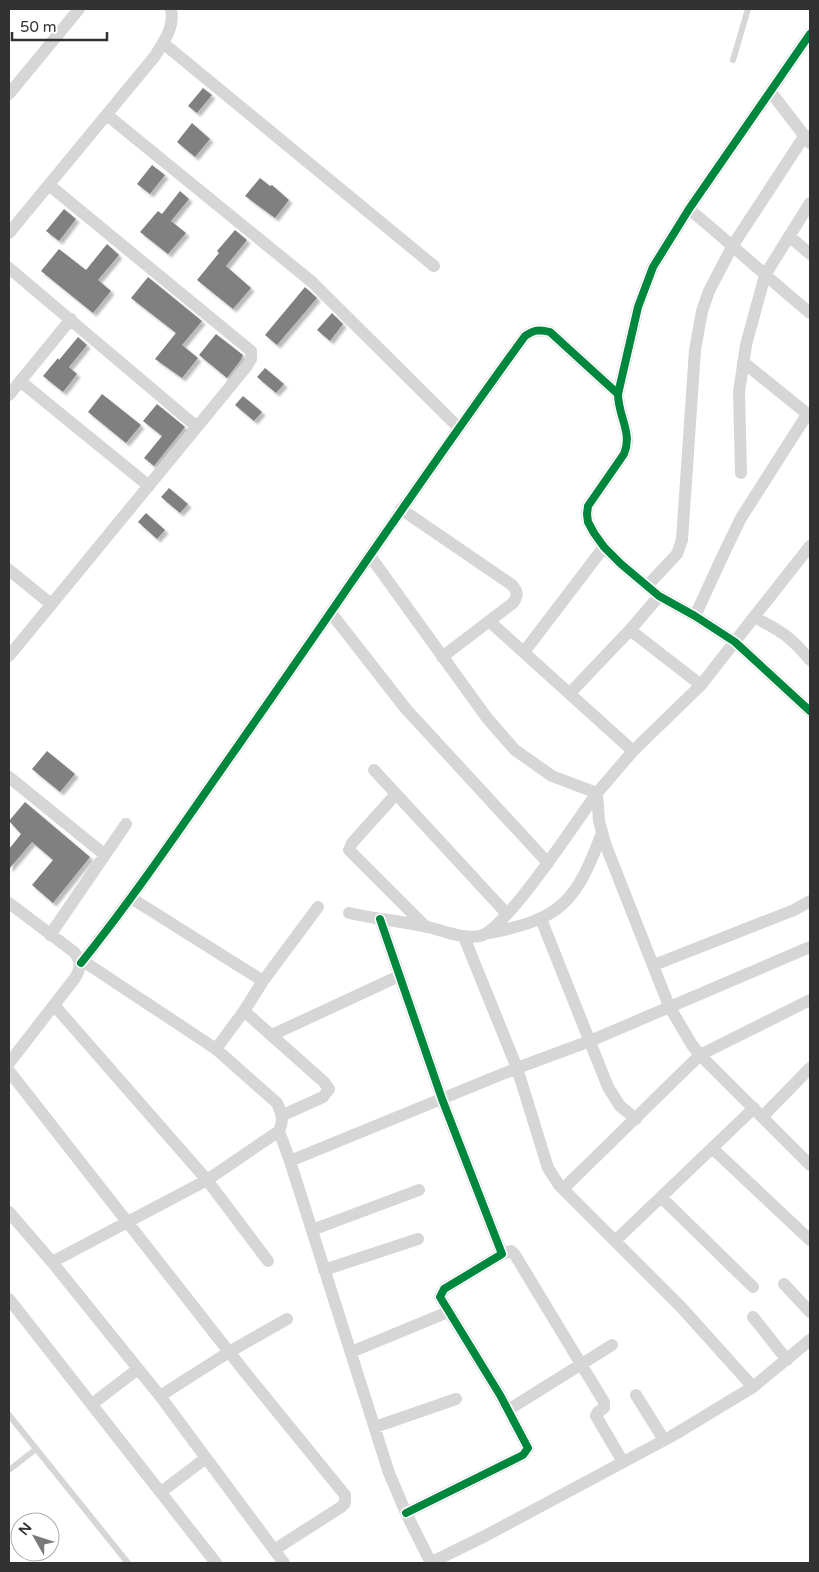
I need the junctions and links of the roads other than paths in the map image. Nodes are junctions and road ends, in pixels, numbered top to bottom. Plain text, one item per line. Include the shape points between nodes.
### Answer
1 (79, 9) edge
2 (748, 9) edge
3 (174, 11) edge
4 (810, 34) edge
5 (163, 43) junction
6 (733, 60) dead end
7 (11, 87) edge
8 (770, 91) junction
9 (107, 115) junction
10 (807, 139) edge
11 (48, 185) junction
12 (810, 202) edge
13 (688, 209) junction
14 (9, 233) edge
15 (789, 236) junction
16 (734, 245) junction
17 (810, 254) edge
18 (434, 266) dead end
19 (9, 268) edge
20 (765, 275) junction
21 (810, 313) edge
22 (71, 319) junction
23 (743, 362) junction
24 (20, 381) junction
25 (618, 394) junction
26 (9, 395) edge
27 (809, 414) edge
28 (197, 427) junction
29 (458, 427) junction
30 (741, 472) dead end
31 (148, 486) junction
32 (401, 509) junction
33 (810, 546) edge
34 (604, 547) junction
35 (370, 556) junction
36 (9, 570) edge
37 (647, 586) junction
38 (658, 596) junction
39 (51, 604) junction
40 (331, 613) junction
41 (695, 616) junction
42 (754, 617) junction
43 (489, 622) junction
44 (630, 630) junction
45 (735, 642) junction
46 (524, 652) junction
47 (9, 656) edge
48 (442, 657) junction
49 (810, 660) edge
50 (701, 685) junction
51 (570, 693) junction
52 (810, 711) edge
53 (633, 751) junction
54 (374, 770) dead end
55 (9, 777) edge
56 (597, 793) junction
57 (396, 794) junction
58 (126, 824) dead end
59 (602, 833) junction
60 (105, 855) junction
61 (548, 863) junction
62 (131, 898) junction
63 (810, 901) edge
64 (9, 903) edge
65 (318, 907) dead end
66 (349, 914) dead end
67 (507, 914) junction
68 (541, 919) junction
69 (380, 920) junction
70 (426, 927) junction
71 (487, 934) junction
72 (50, 935) junction
73 (464, 937) junction
74 (810, 947) edge
75 (82, 962) junction
76 (654, 965) junction
77 (399, 976) junction
78 (263, 981) junction
79 (810, 1000) edge
80 (54, 1005) junction
81 (669, 1006) junction
82 (244, 1011) junction
83 (272, 1035) junction
84 (590, 1041) junction
85 (216, 1049) junction
86 (700, 1055) junction
87 (9, 1064) edge
88 (516, 1068) junction
89 (810, 1068) edge
90 (9, 1072) edge
91 (442, 1099) junction
92 (758, 1112) junction
93 (282, 1114) junction
94 (636, 1119) junction
95 (279, 1131) junction
96 (712, 1148) junction
97 (290, 1160) junction
98 (810, 1165) edge
99 (207, 1180) junction
100 (563, 1189) junction
101 (419, 1190) dead end
102 (661, 1197) junction
103 (9, 1212) edge
104 (128, 1223) junction
105 (312, 1230) junction
106 (418, 1240) dead end
107 (810, 1240) edge
108 (615, 1241) junction
109 (502, 1254) junction
110 (268, 1261) dead end
111 (52, 1262) junction
112 (324, 1270) junction
113 (784, 1284) dead end
114 (753, 1287) dead end
115 (9, 1298) edge
116 (448, 1312) junction
117 (810, 1312) edge
118 (754, 1318) dead end
119 (287, 1319) dead end
120 (810, 1340) edge
121 (612, 1344) dead end
122 (229, 1352) junction
123 (351, 1352) junction
124 (787, 1360) junction
125 (582, 1363) junction
126 (138, 1369) junction
127 (753, 1387) junction
128 (636, 1395) dead end
129 (160, 1396) junction
130 (456, 1399) dead end
131 (92, 1404) junction
132 (508, 1410) junction
133 (9, 1415) edge
134 (375, 1427) junction
135 (664, 1440) junction
136 (36, 1449) junction
137 (206, 1458) junction
138 (622, 1462) junction
139 (9, 1470) edge
140 (161, 1492) junction
141 (406, 1513) junction
142 (274, 1550) junction
143 (128, 1563) edge
144 (216, 1563) edge
145 (284, 1563) edge
146 (431, 1563) edge

1 - 7 street
2 - 6 lane
3 - 5 street
4 - 8 street
5 - 9 street
5 - 18 street
8 - 10 street
8 - 13 street
9 - 11 street
9 - 29 street via 312,282
10 - 16 street
11 - 14 street
11 - 28 street via 250,351 247,366
12 - 15 street
13 - 16 street
13 - 25 street via 646,284
15 - 17 street
15 - 20 street
16 - 20 street
16 - 37 street via 709,291 698,330 682,540 678,554
19 - 22 street
20 - 21 street
20 - 23 street
22 - 24 street
22 - 28 street
23 - 27 street
23 - 30 street via 739,392
24 - 26 street
24 - 31 street
25 - 29 street via 550,332 541,329 524,336
25 - 34 street via 628,445 588,506 587,514 588,522
27 - 41 street via 741,518
28 - 31 street
29 - 32 street
31 - 39 street
32 - 35 street
32 - 43 street via 517,590 513,603
33 - 42 street
34 - 37 street
34 - 46 street
35 - 40 street
35 - 48 street
36 - 39 street
37 - 38 street
38 - 41 street
38 - 44 street
39 - 47 street
40 - 61 street via 406,709
40 - 62 street
41 - 45 street
42 - 45 street
42 - 49 street via 781,630
43 - 46 street
43 - 48 street
44 - 50 street
44 - 51 street
45 - 50 street
45 - 52 street
46 - 51 street
48 - 56 street via 515,750 552,776
50 - 53 street
51 - 53 street
53 - 56 street
54 - 57 street
55 - 60 street
56 - 59 street
56 - 61 street
57 - 67 street
57 - 70 street via 349,850
58 - 60 street
59 - 68 street via 579,886 560,907
59 - 76 street
60 - 72 street
61 - 67 street
62 - 75 street
62 - 78 street
63 - 76 street
64 - 72 street
65 - 78 street
66 - 69 street
67 - 71 street
68 - 71 street
68 - 84 street
69 - 70 street
69 - 77 street
70 - 73 street
71 - 73 street
72 - 75 street
73 - 88 street
74 - 81 street
75 - 80 street via 80,970
75 - 85 street
76 - 81 street
77 - 83 street
77 - 91 street
78 - 82 street
79 - 86 street
80 - 87 street
80 - 99 street
81 - 84 street
81 - 86 street
82 - 83 street
82 - 85 street
83 - 93 street via 329,1090 323,1097
84 - 88 street
84 - 94 street via 613,1097
85 - 93 street via 277,1103
86 - 92 street
86 - 94 street
88 - 91 street
88 - 100 street via 548,1168
89 - 92 street
90 - 104 street
91 - 97 street
91 - 109 street
92 - 96 street
92 - 98 street
93 - 95 street
94 - 100 street
95 - 97 street
95 - 99 street
96 - 102 street
96 - 107 street
97 - 105 street
99 - 104 street
99 - 110 street
100 - 108 street
101 - 105 street
102 - 108 street
102 - 114 street
103 - 111 street
104 - 111 street
104 - 122 street
105 - 112 street
106 - 112 street
108 - 127 street via 681,1307
109 - 116 street via 444,1289 440,1297
109 - 125 street via 511,1251 515,1255
111 - 126 street
112 - 123 street
113 - 117 street
115 - 131 street
116 - 123 street
116 - 132 street
118 - 124 street
119 - 122 street
120 - 124 street
121 - 125 street
122 - 129 street
122 - 142 street via 344,1495 345,1503 341,1507
123 - 134 street
124 - 127 street
125 - 132 street
125 - 138 street via 605,1405 597,1414 598,1419
126 - 129 street
126 - 131 street
127 - 135 street
128 - 135 street
129 - 137 street
130 - 134 street
131 - 140 street
132 - 141 street via 528,1448 527,1452
133 - 136 lane
134 - 141 street
135 - 138 street
136 - 139 lane
136 - 143 lane
137 - 140 street
137 - 142 street
138 - 146 street
140 - 144 street
141 - 146 street
142 - 145 street

